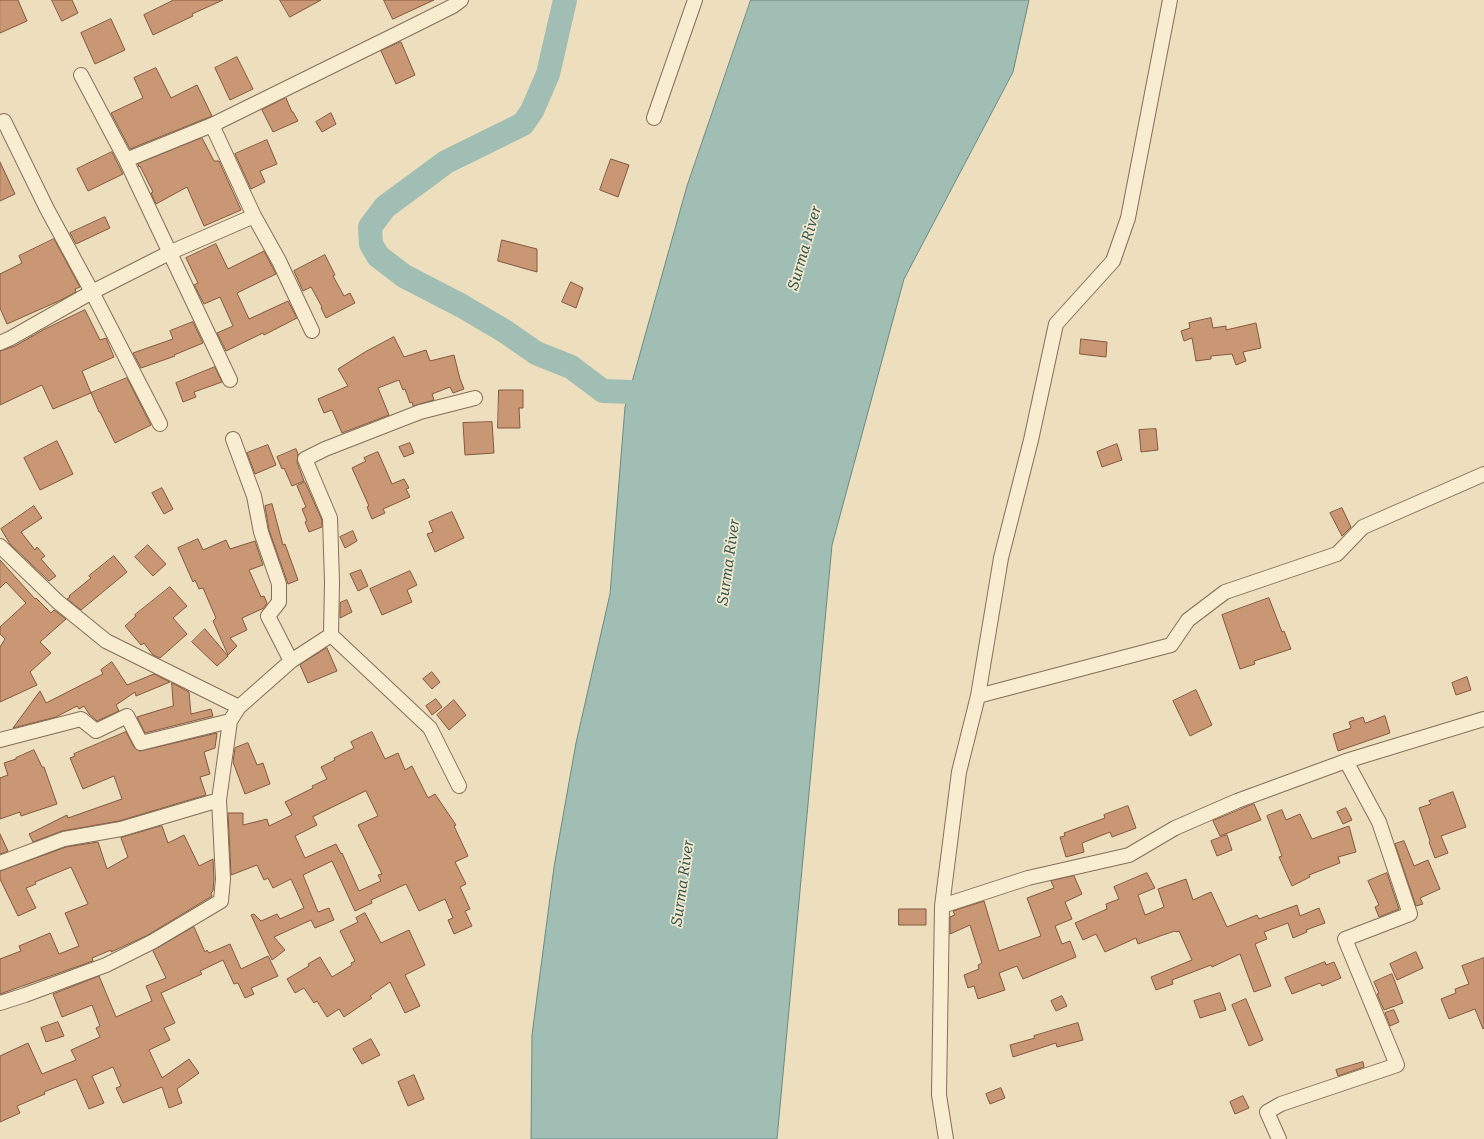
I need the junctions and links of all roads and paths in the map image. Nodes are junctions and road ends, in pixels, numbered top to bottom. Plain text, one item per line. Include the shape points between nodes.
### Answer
1 (461, 0) edge
2 (695, 0) edge
3 (1170, 0) edge
4 (81, 75) dead end
5 (654, 118) dead end
6 (4, 121) dead end
7 (212, 125) junction
8 (126, 160) junction
9 (254, 216) junction
10 (171, 252) junction
11 (92, 292) junction
12 (312, 331) dead end
13 (0, 344) edge
14 (230, 380) dead end
15 (475, 398) dead end
16 (160, 424) dead end
17 (232, 439) dead end
18 (1484, 474) edge
19 (0, 546) edge
20 (331, 635) junction
21 (291, 661) junction
22 (978, 696) junction
23 (238, 707) junction
24 (1484, 719) edge
25 (230, 721) junction
26 (0, 740) edge
27 (1346, 761) junction
28 (459, 786) dead end
29 (219, 800) junction
30 (0, 863) edge
31 (942, 906) junction
32 (0, 1003) edge
33 (946, 1139) edge
34 (1279, 1139) edge

1 - 7 street via 432,17
2 - 5 street
3 - 22 street via 1128,218 1113,261 1056,324 1031,440 1001,558
4 - 8 street
6 - 11 street via 47,209
7 - 8 street
7 - 9 street
8 - 10 street
9 - 10 street
9 - 12 street via 279,261
10 - 11 street
10 - 14 street
11 - 13 street
11 - 16 street
15 - 20 street via 420,412 305,459 330,518
17 - 21 street via 254,496 261,532 280,584 279,602 268,616
18 - 22 street via 1363,527 1337,554 1224,592 1188,620 1171,645
19 - 23 street via 58,602 106,641
20 - 21 street
20 - 28 street via 430,728
21 - 23 street
22 - 31 street via 959,772
23 - 25 street
24 - 27 street
25 - 26 street via 141,743 127,716 96,731 81,719
25 - 29 street
27 - 31 street via 1237,801 1175,828 1129,855 1028,878
27 - 34 street via 1378,822 1410,914 1345,939 1397,1065 1281,1104 1266,1112
29 - 30 street via 120,829 64,839
29 - 32 street via 223,879 221,901 152,942 106,965
31 - 33 street via 939,1095

